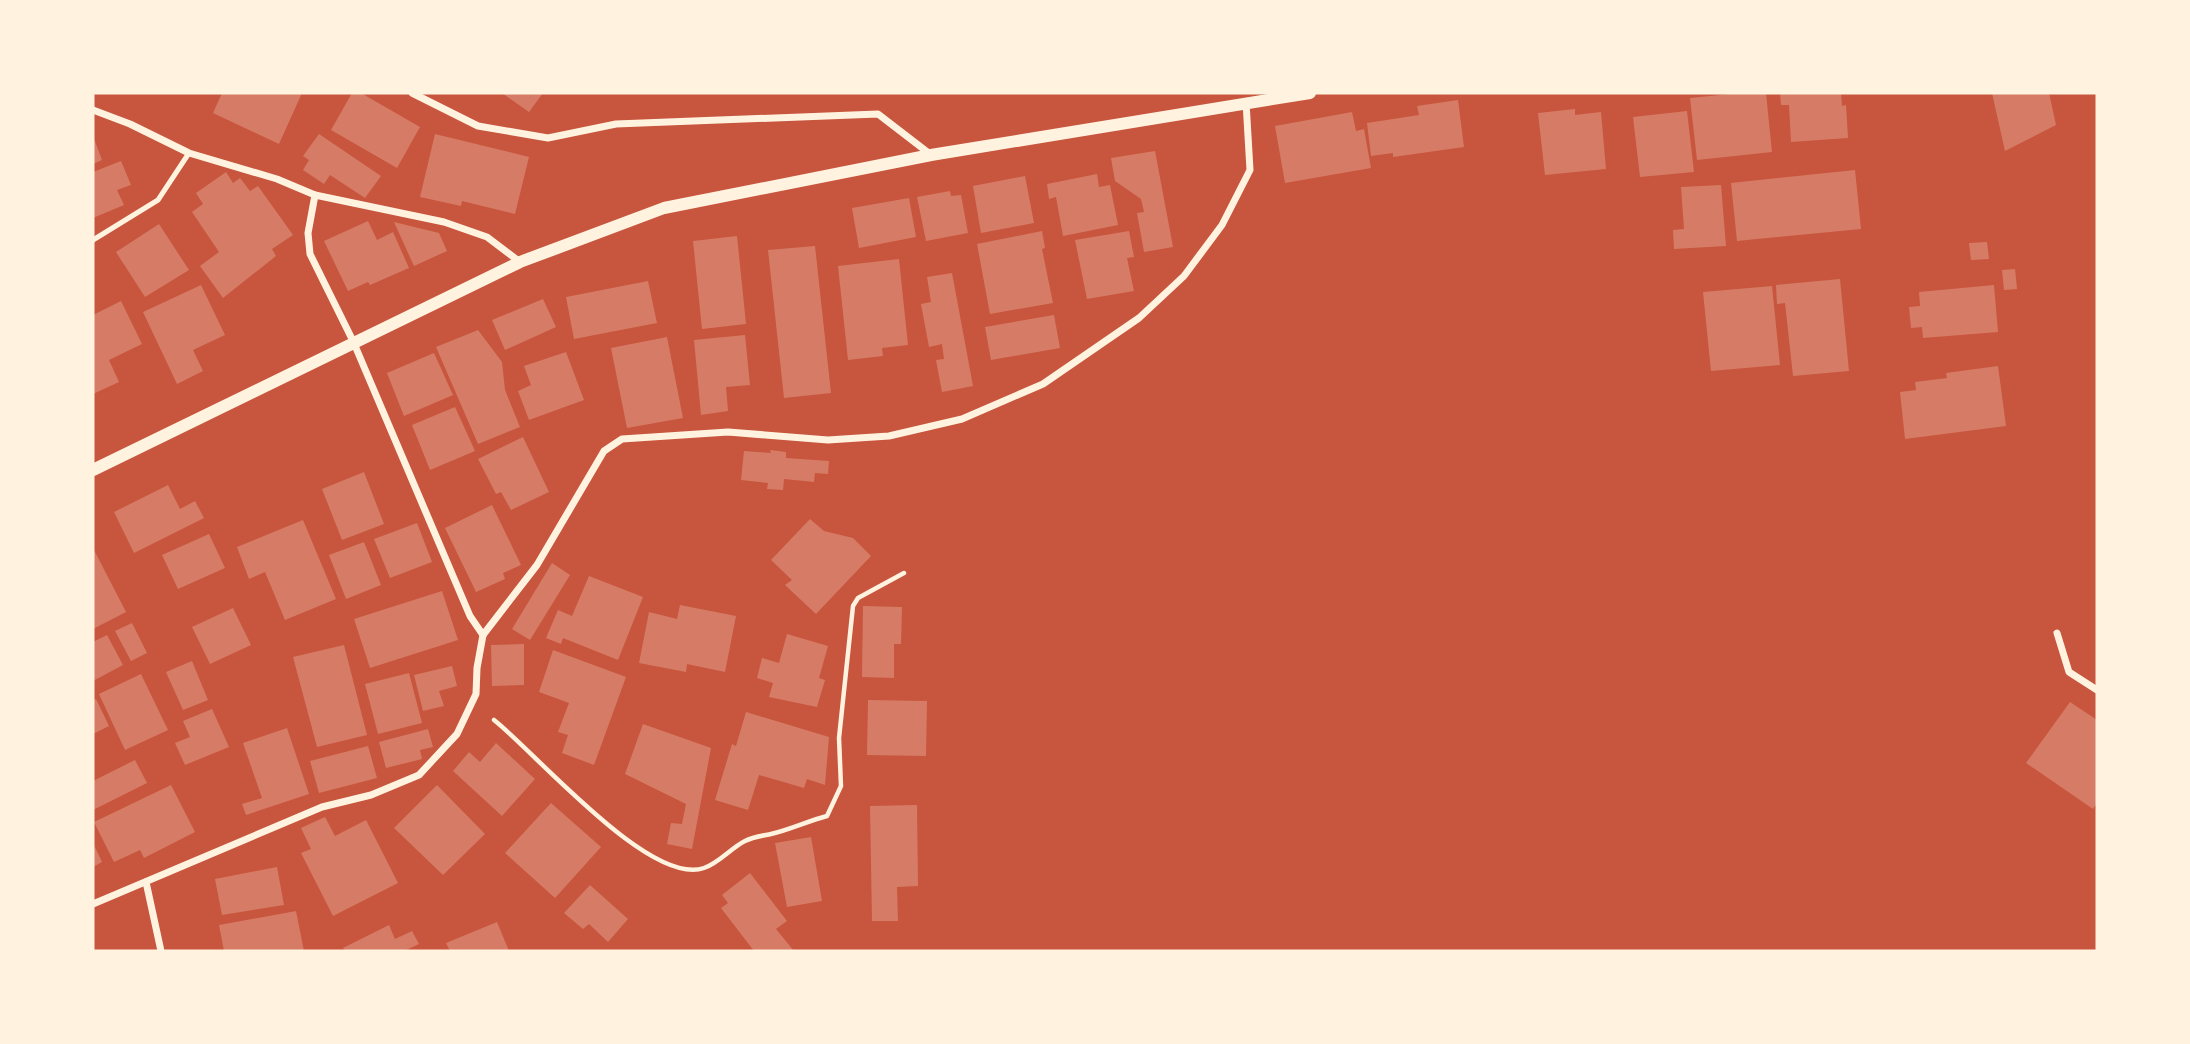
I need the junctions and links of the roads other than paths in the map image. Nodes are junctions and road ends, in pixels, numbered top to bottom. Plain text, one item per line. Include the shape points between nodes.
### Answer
1 (412, 93) edge
2 (1310, 93) edge
3 (1246, 101) junction
4 (93, 110) edge
5 (189, 153) junction
6 (932, 155) junction
7 (314, 195) junction
8 (93, 240) edge
9 (520, 262) junction
10 (353, 341) junction
11 (93, 470) edge
12 (2057, 634) dead end
13 (483, 635) junction
14 (2097, 690) edge
15 (146, 882) junction
16 (93, 904) edge
17 (161, 951) edge

1 - 6 street via 478,126 548,138 616,124 878,114
2 - 3 street
3 - 6 street
3 - 13 street via 1250,170 1222,225 1184,276 1139,318 1043,384 962,419 889,436 828,440 728,432 622,439 604,451 537,565
4 - 5 street
5 - 7 street
5 - 8 lane via 159,200
6 - 9 street via 664,208
7 - 9 street via 444,222 487,237
7 - 10 street via 310,254
9 - 10 street
10 - 11 street
10 - 13 street via 470,616
12 - 14 street via 2069,672
13 - 15 street via 476,694 457,734 419,775 372,795 322,807
15 - 16 street
15 - 17 street

